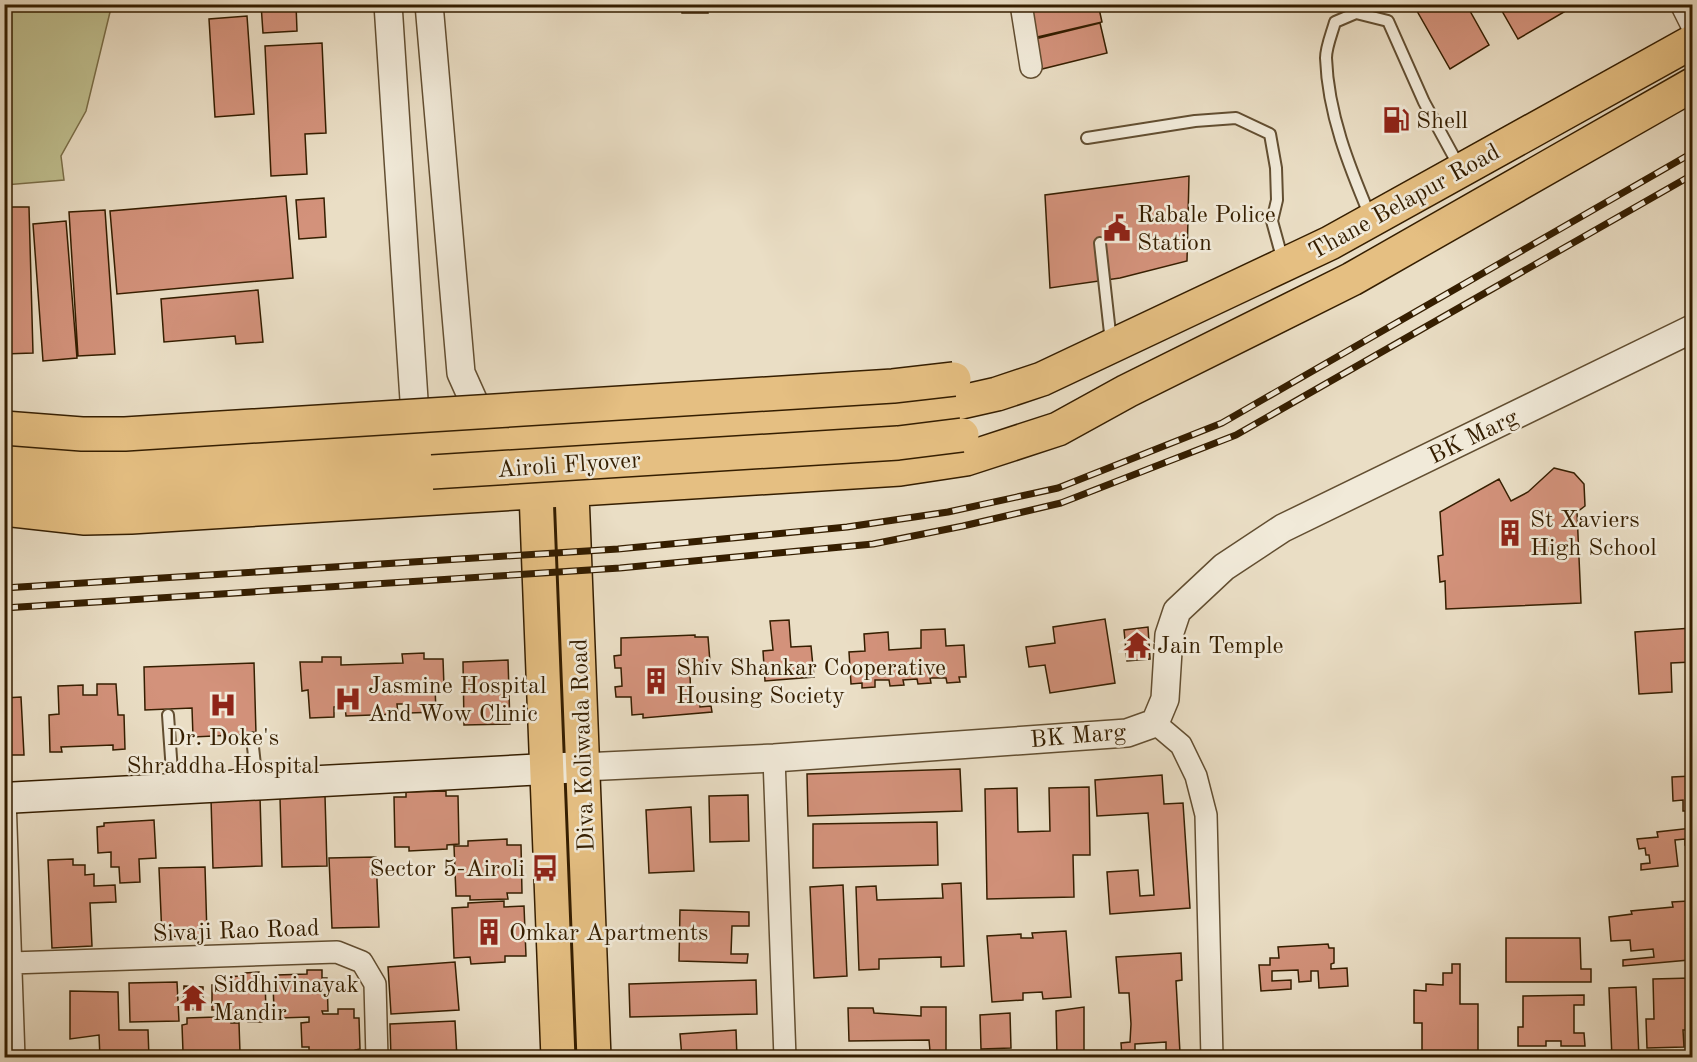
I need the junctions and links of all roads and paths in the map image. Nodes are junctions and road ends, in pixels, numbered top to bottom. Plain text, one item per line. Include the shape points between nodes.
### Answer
1 (388, 4) edge
2 (429, 4) edge
3 (1021, 4) edge
4 (1681, 4) edge
5 (1692, 26) edge
6 (1692, 42) edge
7 (1031, 67) dead end
8 (1692, 85) edge
9 (1087, 138) dead end
10 (1461, 170) junction
11 (1372, 219) junction
12 (1100, 243) dead end
13 (1284, 265) junction
14 (1692, 329) edge
15 (1110, 346) junction
16 (1127, 391) junction
17 (415, 416) junction
18 (4, 428) edge
19 (569, 432) junction
20 (514, 438) junction
21 (4, 451) edge
22 (4, 483) edge
23 (572, 490) junction
24 (536, 492) junction
25 (4, 509) edge
26 (168, 715) dead end
27 (1155, 723) junction
28 (252, 738) dead end
29 (774, 758) junction
30 (583, 767) junction
31 (546, 769) junction
32 (257, 785) junction
33 (173, 789) junction
34 (5, 798) edge
35 (11, 963) junction
36 (14, 1058) edge
37 (377, 1058) edge
38 (558, 1058) edge
39 (594, 1058) edge
40 (785, 1058) edge
41 (1212, 1058) edge

1 - 17 street
2 - 20 street via 461,373 489,423
3 - 7 street
4 - 5 street
6 - 10 main road, Thane Belapur Road
8 - 16 main road, Thane Belapur Road via 1352,279
9 - 13 lane via 1236,118 1258,126 1270,134 1277,200 1272,221
10 - 11 main road, Thane Belapur Road
10 - 11 lane via 1424,102 1388,21 1356,13 1335,22 1326,56 1333,110 1345,155
11 - 13 main road, Thane Belapur Road
12 - 15 lane
13 - 15 main road, Thane Belapur Road
14 - 27 street, BK Marg via 1283,528 1224,567 1178,611 1169,635 1165,699
15 - 17 main road, bridge via 1037,366 893,386
15 - 19 main road via 1042,379 935,408
16 - 22 main road, Airoli Flyover, bridge via 962,435 898,443 129,491 84,492
16 - 23 main road via 1058,429 941,464
17 - 18 main road, bridge via 125,434
19 - 20 main road
19 - 23 main road, Diva Koliwada Road
20 - 21 main road via 127,460 83,460
20 - 24 main road, Diva Koliwada Road
23 - 24 main road
23 - 30 main road, Diva Koliwada Road
24 - 25 main road via 131,517 85,518
24 - 31 main road, Diva Koliwada Road
26 - 33 lane
27 - 29 street, BK Marg via 1128,733
27 - 41 street via 1181,745 1196,776 1206,815
28 - 32 lane
29 - 30 street, BK Marg
29 - 40 street
30 - 31 main road
30 - 39 main road, Diva Koliwada Road
31 - 32 main road
31 - 38 main road, Diva Koliwada Road
32 - 33 main road
33 - 34 main road
34 - 35 street
35 - 36 street
35 - 37 street, Sivaji Rao Road via 337,952 362,962 375,984

